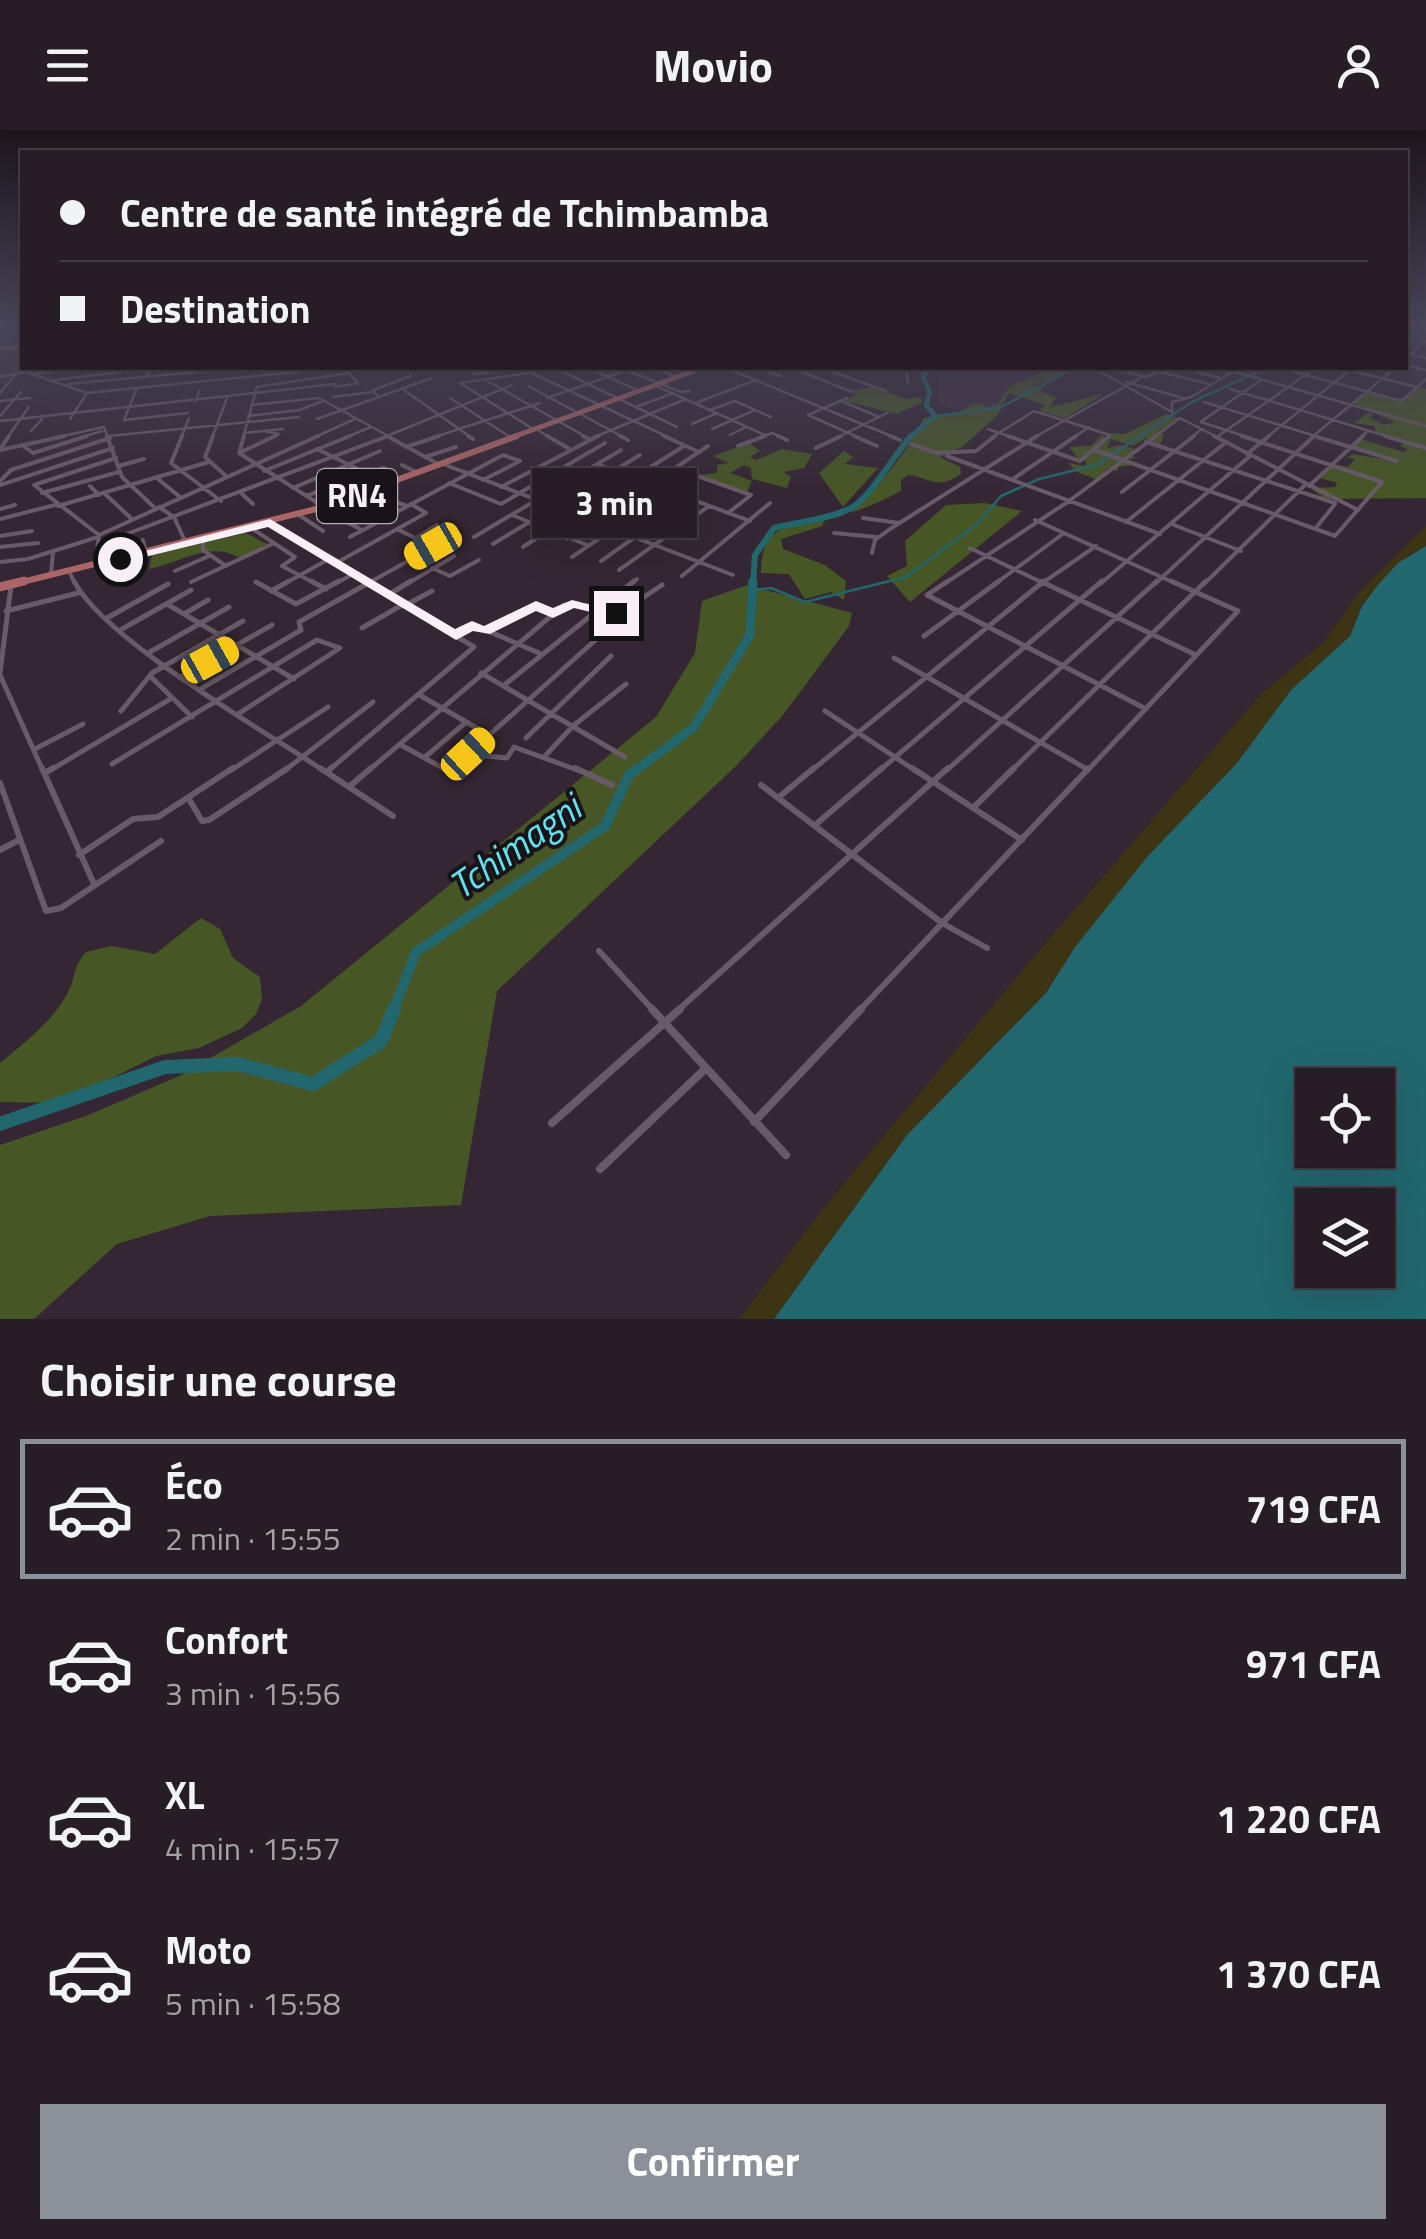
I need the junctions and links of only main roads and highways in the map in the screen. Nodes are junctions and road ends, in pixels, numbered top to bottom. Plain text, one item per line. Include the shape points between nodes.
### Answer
1 (670, 379) edge
2 (0, 587) edge

1 - 2 highway, RN4 via 322,508

